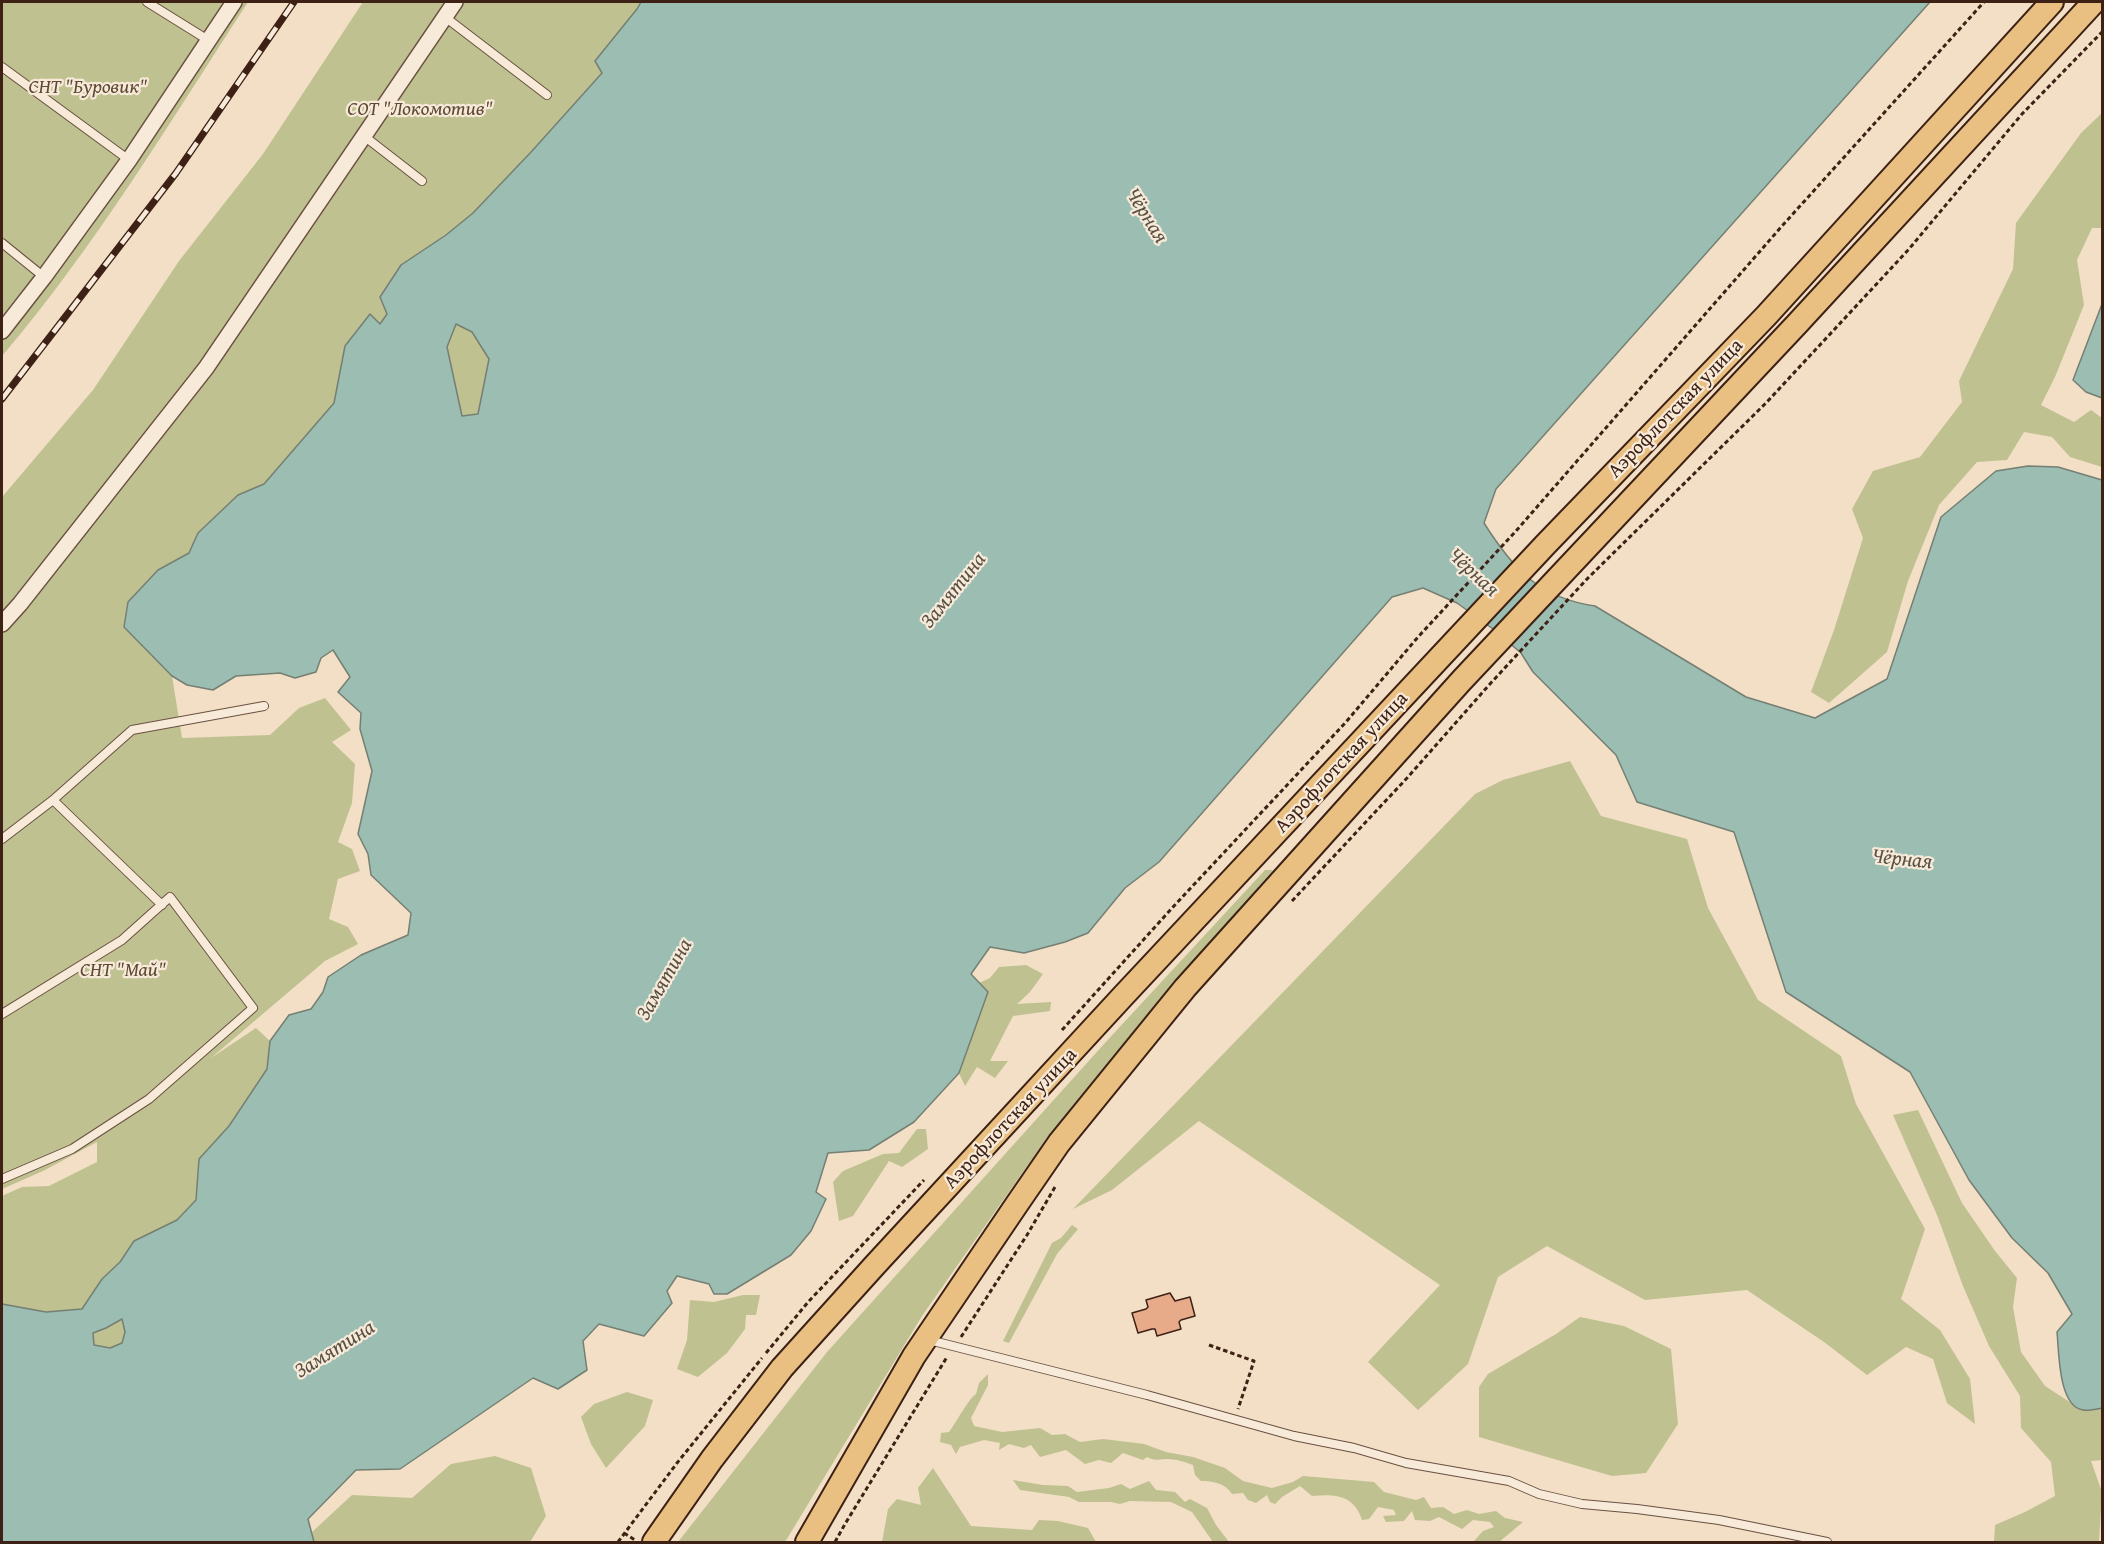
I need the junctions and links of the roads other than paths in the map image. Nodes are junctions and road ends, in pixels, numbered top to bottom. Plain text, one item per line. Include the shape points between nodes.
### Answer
1 (147, 2) edge
2 (234, 2) edge
3 (455, 2) edge
4 (2052, 2) edge
5 (2094, 2) edge
6 (445, 17) junction
7 (208, 40) junction
8 (2, 67) edge
9 (547, 95) dead end
10 (364, 136) junction
11 (129, 160) junction
12 (422, 181) dead end
13 (2, 243) edge
14 (44, 277) junction
15 (2, 331) edge
16 (2, 624) edge
17 (264, 706) dead end
18 (53, 800) junction
19 (2, 838) edge
20 (162, 904) junction
21 (2, 1014) edge
22 (2, 1179) edge
23 (926, 1339) junction
24 (654, 1542) edge
25 (807, 1542) edge
26 (1827, 1542) edge

1 - 7 lane
2 - 7 street
3 - 6 street
4 - 24 main road, Аэрофлотская улица via 1766,316 1546,544 1124,995 782,1368
5 - 23 main road, Аэрофлотская улица via 1796,325 1579,571 1462,680 1192,979 1059,1143
6 - 9 lane
6 - 10 street
7 - 11 street
8 - 11 lane
10 - 12 lane
10 - 16 street via 206,368
11 - 14 street
13 - 14 lane
14 - 15 street
17 - 18 lane via 132,730
18 - 19 lane
18 - 20 lane
20 - 21 lane via 122,940
20 - 22 lane via 170,897 253,1008 149,1099 72,1149
23 - 25 main road, Аэрофлотская улица
23 - 26 lane via 1294,1436 1406,1463 1509,1481 1539,1494 1582,1504 1719,1520

